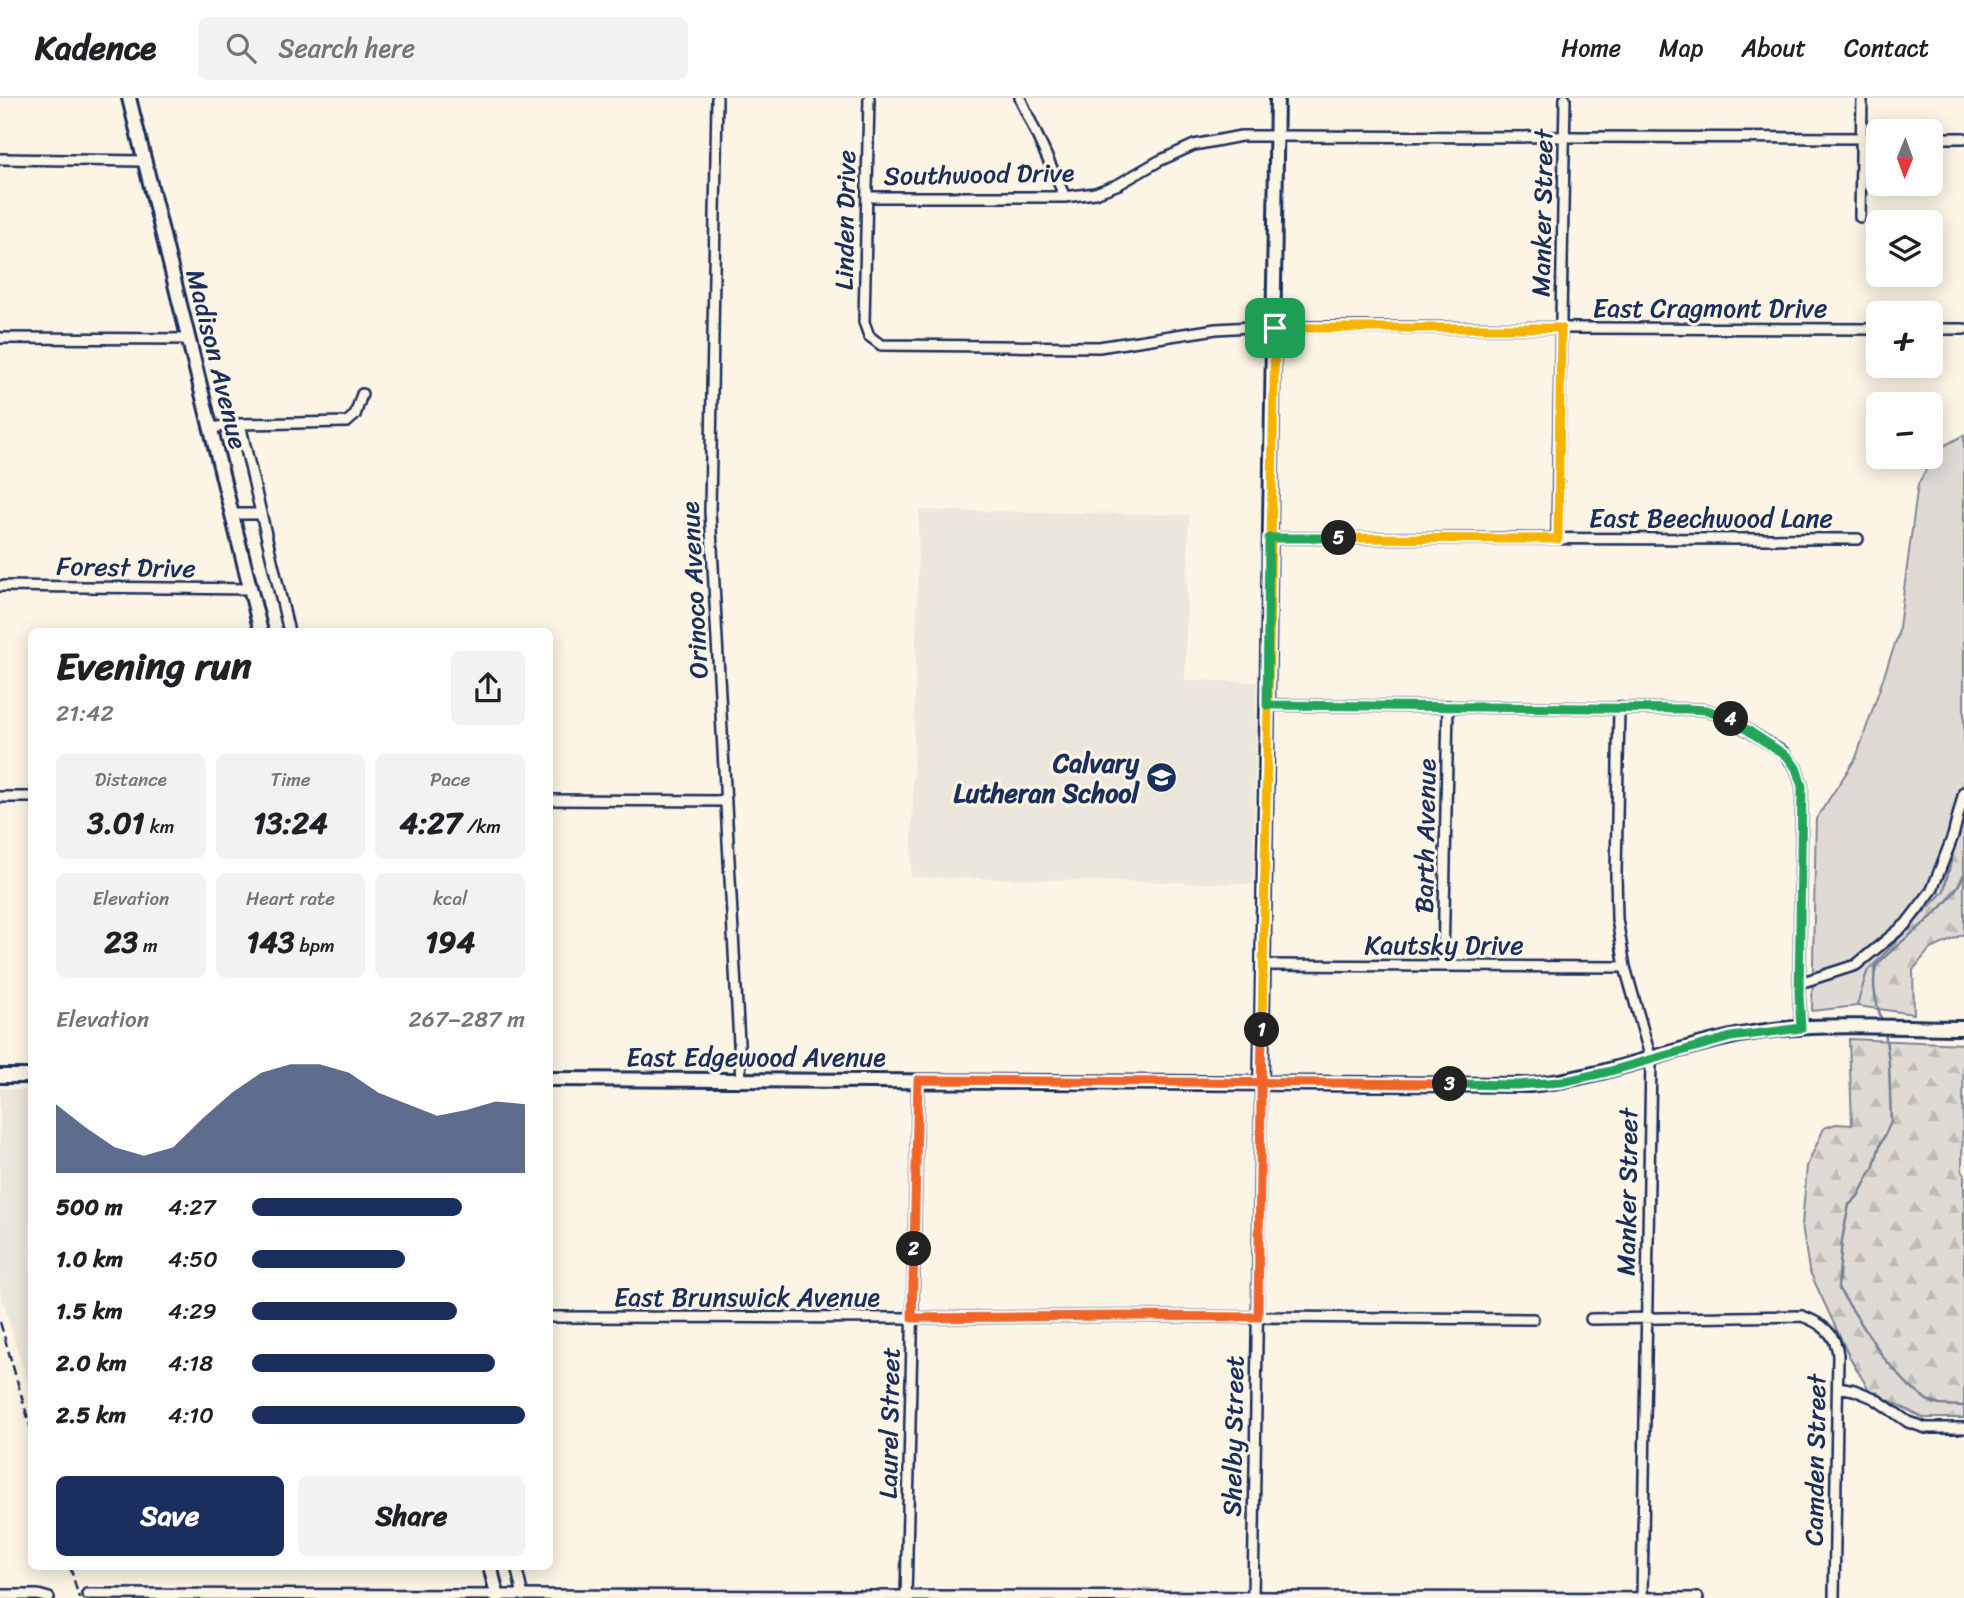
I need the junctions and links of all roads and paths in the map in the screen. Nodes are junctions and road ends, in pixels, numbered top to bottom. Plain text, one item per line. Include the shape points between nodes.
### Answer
1 (129, 98) edge
2 (717, 98) edge
3 (869, 98) edge
4 (1020, 98) edge
5 (1277, 98) edge
6 (1565, 98) edge
7 (1862, 98) edge
8 (1277, 136) junction
9 (1564, 136) junction
10 (1861, 138) junction
11 (1866, 138) edge
12 (1943, 138) edge
13 (1964, 138) edge
14 (0, 159) edge
15 (145, 160) junction
16 (867, 197) junction
17 (1065, 197) junction
18 (1860, 217) dead end
19 (1275, 328) junction
20 (1561, 328) junction
21 (1866, 329) edge
22 (1943, 329) edge
23 (1964, 329) edge
24 (0, 338) edge
25 (189, 339) junction
26 (873, 340) joint
27 (362, 394) dead end
28 (240, 424) junction
29 (211, 428) junction
30 (232, 514) junction
31 (261, 514) junction
32 (1269, 538) junction
33 (1558, 539) junction
34 (1858, 539) dead end
35 (0, 586) edge
36 (251, 589) junction
37 (260, 628) edge
38 (288, 628) edge
39 (1267, 705) junction
40 (1448, 706) junction
41 (1619, 707) junction
42 (1964, 792) edge
43 (0, 797) edge
44 (28, 797) edge
45 (553, 800) edge
46 (726, 801) junction
47 (1263, 965) junction
48 (1443, 966) junction
49 (1625, 967) junction
50 (1800, 983) junction
51 (1801, 1028) junction
52 (1964, 1028) edge
53 (1651, 1059) junction
54 (0, 1076) edge
55 (28, 1076) edge
56 (553, 1079) edge
57 (741, 1080) junction
58 (918, 1080) junction
59 (1261, 1082) junction
60 (553, 1317) edge
61 (1258, 1317) junction
62 (912, 1318) junction
63 (1533, 1319) dead end
64 (1591, 1319) dead end
65 (1646, 1320) junction
66 (1838, 1387) junction
67 (1964, 1428) edge
68 (491, 1570) edge
69 (517, 1570) edge
70 (87, 1594) dead end
71 (0, 1595) edge
72 (523, 1596) junction
73 (498, 1597) edge
74 (906, 1597) edge
75 (1253, 1597) edge
76 (1642, 1597) edge
77 (49, 1598) edge
78 (1698, 1598) edge
79 (1834, 1598) edge

1 - 15 main road, Madison Avenue
2 - 46 street, Orinoco Avenue via 710,511
3 - 16 street, Linden Drive
4 - 17 street
5 - 8 main road, Shelby Street
6 - 9 street, Manker Street
7 - 10 street
8 - 9 street, Southwood Drive
8 - 17 street, Southwood Drive via 1241,135 1199,144 1119,184
8 - 19 main road, Shelby Street
9 - 10 street, Southwood Drive
9 - 20 street, Manker Street
10 - 11 street, Southwood Drive
10 - 18 street
12 - 13 street
14 - 15 street
15 - 25 main road, Madison Avenue
16 - 17 street, Southwood Drive
16 - 26 street, Linden Drive via 864,322
19 - 20 street, East Cragmont Drive
19 - 26 street, East Cragmont Drive via 1216,329 1077,348 886,346
19 - 32 main road, Shelby Street
20 - 21 street, East Cragmont Drive
20 - 33 street, Manker Street
22 - 23 street
24 - 25 street
25 - 29 main road, Madison Avenue
27 - 28 street via 355,415 347,422
28 - 29 street
28 - 31 street, Madison Avenue
29 - 30 main road, Madison Avenue
30 - 31 street
30 - 36 main road, Madison Avenue
31 - 38 street, Madison Avenue
32 - 33 street, East Beechwood Lane
32 - 39 main road, Shelby Street
33 - 34 street, East Beechwood Lane
35 - 36 street, Forest Drive
36 - 37 main road, Madison Avenue
39 - 40 street
39 - 47 main road, Shelby Street
40 - 41 street
40 - 48 street, Barth Avenue
41 - 49 street, Manker Street via 1615,883
41 - 50 street via 1720,714 1792,761 1802,802
42 - 50 street via 1932,890 1906,924 1856,965
43 - 44 street
45 - 46 street
46 - 57 street, Orinoco Avenue
47 - 48 street, Kautsky Drive
47 - 59 main road, Shelby Street
48 - 49 street, Kautsky Drive
49 - 53 street, Manker Street
50 - 51 street
51 - 52 main road, East Edgewood Avenue
51 - 53 main road, East Edgewood Avenue via 1731,1037
53 - 59 main road, East Edgewood Avenue via 1581,1078 1530,1085
53 - 65 street, Manker Street
54 - 55 main road
56 - 57 main road, East Edgewood Avenue
57 - 58 main road, East Edgewood Avenue
58 - 59 main road, East Edgewood Avenue
58 - 62 street, Laurel Street
59 - 61 street, Shelby Street
60 - 62 street, East Brunswick Avenue
61 - 62 street, East Brunswick Avenue
61 - 63 street, East Brunswick Avenue
61 - 75 street, Shelby Street
62 - 74 street, Laurel Street
64 - 65 street
65 - 66 street, Camden Street via 1802,1316 1831,1334 1837,1347
65 - 76 street, Manker Street
66 - 67 street via 1874,1398 1908,1422 1927,1428
66 - 79 street, Camden Street
68 - 73 main road
69 - 72 street
70 - 73 street
71 - 77 street
72 - 73 street
72 - 74 street
74 - 75 street
75 - 76 street
76 - 78 street

